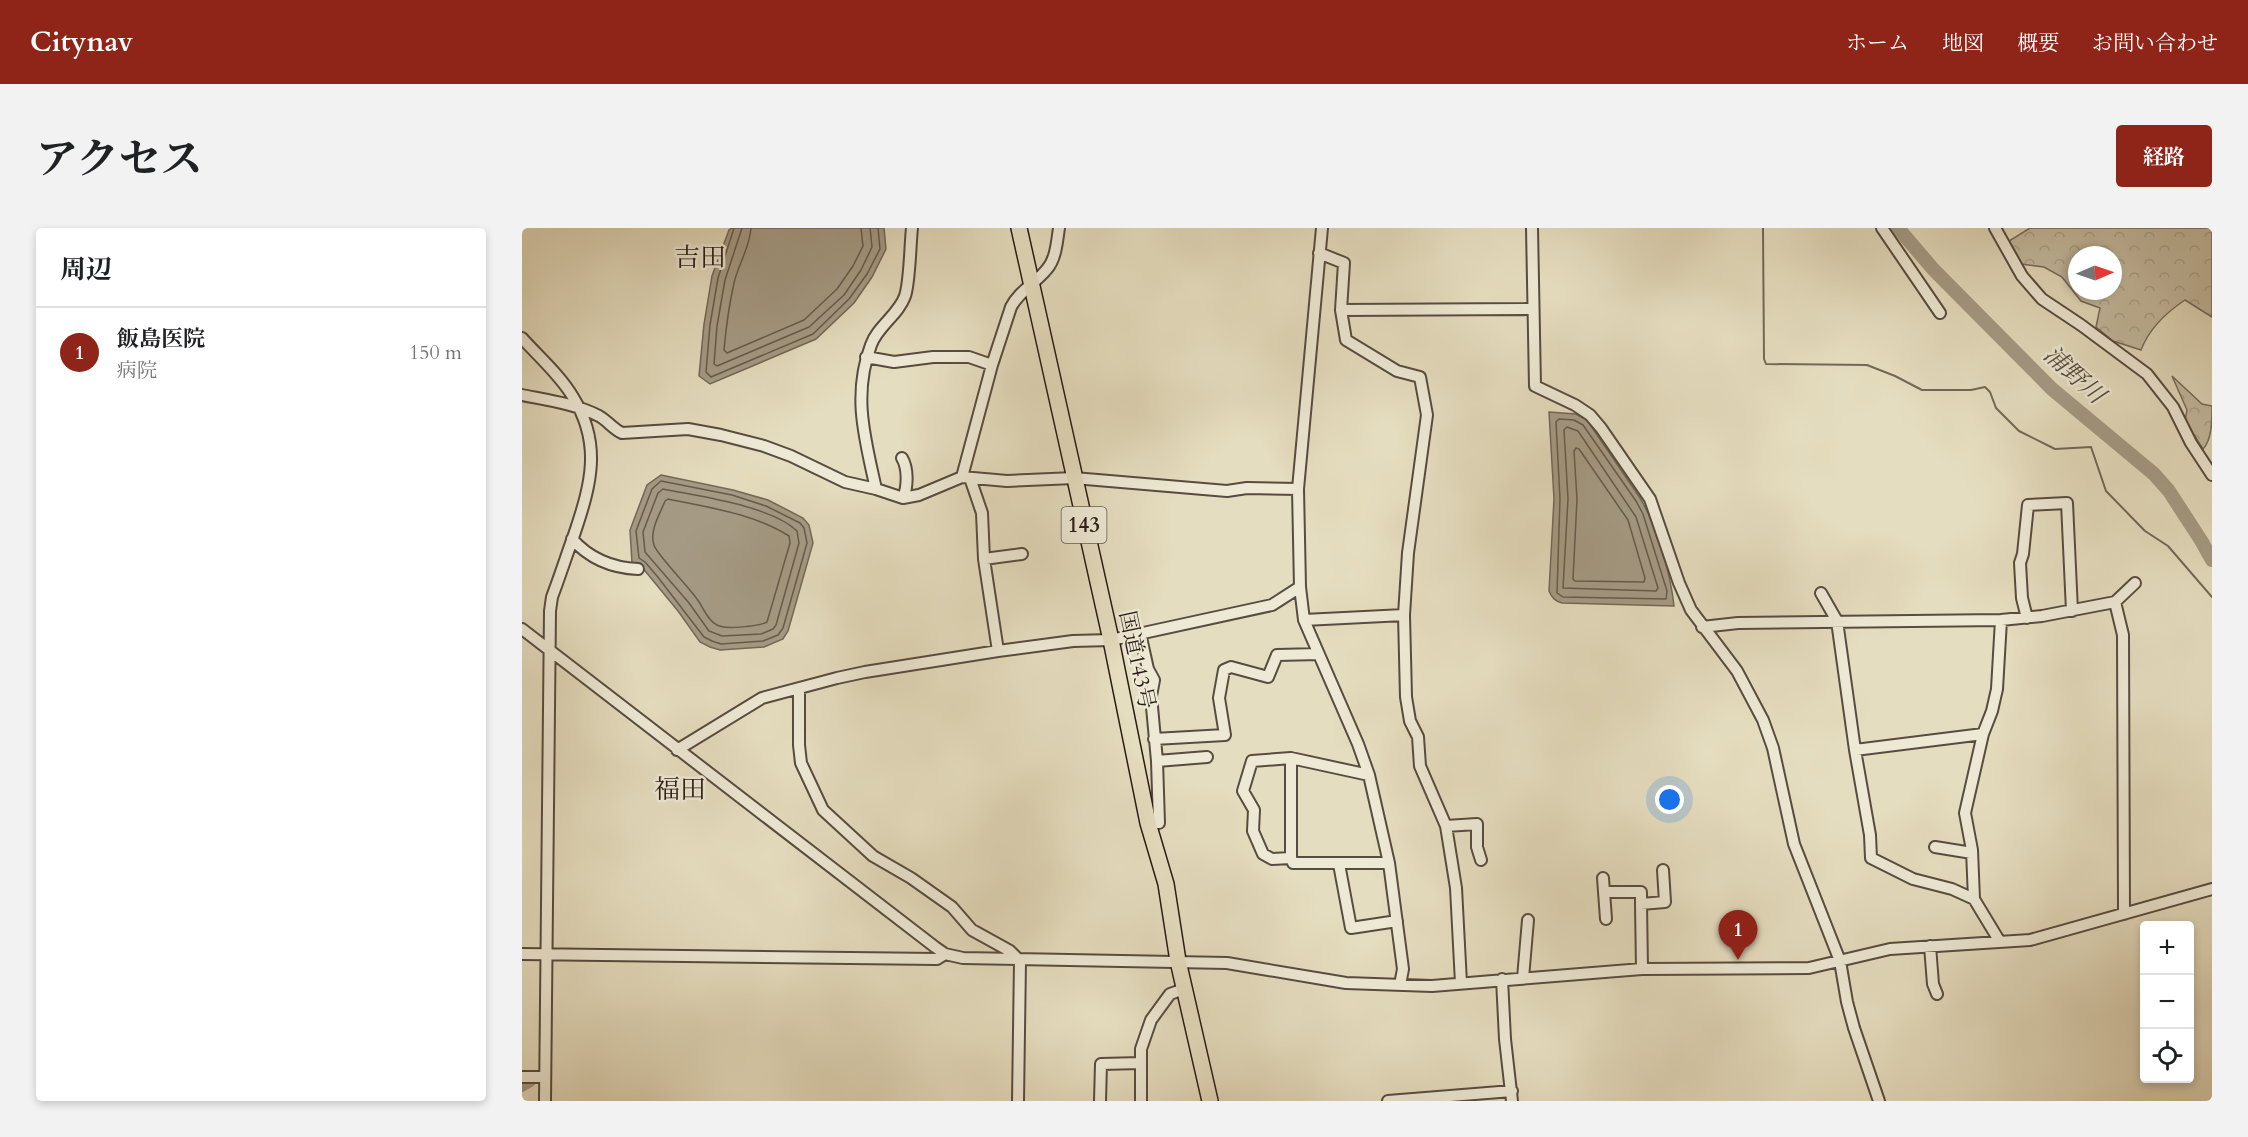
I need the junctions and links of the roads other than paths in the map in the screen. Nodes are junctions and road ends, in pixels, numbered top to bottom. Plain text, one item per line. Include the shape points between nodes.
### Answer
1 (912, 228) edge
2 (1019, 228) edge
3 (1059, 228) edge
4 (1322, 228) edge
5 (1532, 228) edge
6 (1882, 228) edge
7 (1995, 228) edge
8 (1319, 253) junction
9 (1031, 284) junction
10 (1533, 309) junction
11 (1341, 310) junction
12 (1940, 313) dead end
13 (522, 338) edge
14 (867, 357) junction
15 (992, 365) junction
16 (522, 395) edge
17 (580, 409) junction
18 (902, 458) dead end
19 (2212, 475) edge
20 (966, 478) junction
21 (1074, 478) junction
22 (876, 489) junction
23 (1298, 489) junction
24 (903, 498) junction
25 (572, 539) junction
26 (1022, 554) dead end
27 (984, 559) junction
28 (638, 569) dead end
29 (2135, 583) dead end
30 (1300, 587) junction
31 (1821, 593) dead end
32 (2115, 602) junction
33 (2072, 611) junction
34 (1404, 615) junction
35 (2027, 618) junction
36 (1304, 620) junction
37 (2001, 620) junction
38 (1837, 621) junction
39 (1702, 627) junction
40 (522, 629) edge
41 (1140, 633) junction
42 (1111, 640) junction
43 (549, 650) junction
44 (998, 651) junction
45 (1318, 654) junction
46 (799, 690) junction
47 (1983, 734) junction
48 (1154, 739) junction
49 (677, 750) junction
50 (1855, 750) junction
51 (1207, 757) dead end
52 (1291, 758) junction
53 (1157, 761) junction
54 (1369, 775) junction
55 (1148, 823) junction
56 (1446, 826) junction
57 (1935, 847) dead end
58 (1972, 853) junction
59 (1291, 858) junction
60 (1481, 860) dead end
61 (1389, 863) junction
62 (1339, 864) junction
63 (1663, 870) dead end
64 (1603, 878) dead end
65 (2212, 889) edge
66 (1604, 892) junction
67 (1974, 899) junction
68 (1641, 904) junction
69 (2124, 914) junction
70 (1606, 919) dead end
71 (1528, 920) dead end
72 (1397, 921) junction
73 (2000, 942) junction
74 (1930, 946) junction
75 (522, 954) edge
76 (546, 954) junction
77 (945, 954) junction
78 (1020, 961) junction
79 (1178, 961) junction
80 (1840, 961) junction
81 (1642, 969) junction
82 (1523, 978) junction
83 (1502, 979) junction
84 (1461, 983) junction
85 (1400, 985) junction
86 (1184, 989) junction
87 (1937, 994) dead end
88 (1141, 1063) junction
89 (522, 1077) edge
90 (544, 1077) junction
91 (1512, 1096) edge
92 (544, 1101) edge
93 (1018, 1101) edge
94 (1100, 1101) edge
95 (1142, 1101) edge
96 (1210, 1101) edge
97 (1389, 1101) edge
98 (1879, 1101) edge

1 - 14 street via 905,297 872,341
2 - 9 highway, 国道143号 / 143
3 - 9 street via 1054,258
4 - 8 street
5 - 10 street
6 - 12 street
7 - 19 street via 2022,276 2042,299 2147,374 2173,407
8 - 11 street via 1344,263
8 - 23 street
9 - 15 street via 1015,298
9 - 21 highway, 国道143号 / 143
10 - 11 street
10 - 39 street via 1535,386 1575,405 1601,428 1650,499 1679,583
11 - 34 street via 1346,340 1397,371 1420,377 1427,416 1408,553
13 - 17 street via 562,381
14 - 15 street via 894,362 969,357
14 - 22 street via 860,394 862,424
15 - 20 street
16 - 17 street
17 - 22 street via 598,415 622,433 688,429 764,446 845,482
17 - 25 street via 590,438 592,467
18 - 24 street via 906,465
20 - 21 street
20 - 24 street
20 - 27 street via 982,513
21 - 23 street via 1227,491
21 - 42 highway, 国道143号 / 143
22 - 24 street
23 - 30 street
25 - 28 street via 586,553 612,566
25 - 43 street via 552,597
26 - 27 street
27 - 44 street
29 - 32 street
30 - 36 street
30 - 41 street via 1272,605
31 - 38 street
32 - 33 street
32 - 69 street via 2123,635
33 - 35 street
33 - 35 street via 2067,503 2028,505 2020,563
34 - 36 street
34 - 56 street via 1410,721 1418,737 1420,766
35 - 37 street
36 - 45 street
37 - 38 street
37 - 47 street via 1997,689
38 - 39 street
38 - 50 street
39 - 80 street via 1737,671 1763,720 1794,844
40 - 43 street
41 - 42 street
41 - 48 street via 1154,680
42 - 44 street via 1072,640
42 - 55 highway, 国道143号 / 143
43 - 49 street
43 - 76 street
44 - 46 street via 865,672
45 - 48 street via 1277,655 1268,677 1231,666 1224,670 1219,698 1225,735
45 - 54 street
46 - 49 street via 762,698
46 - 78 street via 801,763 823,810 873,856 911,878 952,908 972,930
47 - 50 street
47 - 58 street via 1965,813
48 - 53 street
49 - 77 street
50 - 67 street via 1870,835 1870,858 1913,879
51 - 53 street
52 - 54 street
52 - 59 street
52 - 59 street via 1252,761 1243,791 1254,810 1253,831 1263,854 1272,859
53 - 55 street via 1159,823
54 - 61 street
55 - 79 highway, 国道143号 / 143 via 1166,884
56 - 60 street via 1477,824
56 - 84 street via 1456,888
57 - 58 street
58 - 67 street
59 - 62 street via 1293,863
61 - 62 street
61 - 72 street
62 - 72 street via 1352,928
63 - 68 street via 1665,902
64 - 66 street
65 - 69 street
66 - 68 street via 1641,892
66 - 70 street
67 - 73 street
68 - 81 street
69 - 73 street via 2030,940
71 - 82 street
72 - 85 street via 1403,969
73 - 74 street
74 - 80 street via 1890,949
74 - 87 street
75 - 76 street
76 - 77 street via 937,959
76 - 90 street
77 - 78 street via 977,960
78 - 79 street
78 - 93 street
79 - 85 street via 1227,963 1346,983
79 - 86 highway, 国道143号 / 143
80 - 81 street via 1809,968
80 - 98 street via 1854,1028
81 - 82 street
82 - 83 street
83 - 84 street
83 - 91 street
84 - 85 street
86 - 88 street via 1170,994 1156,1012 1141,1049
86 - 96 highway, 国道143号 / 143
88 - 94 street via 1101,1064
88 - 95 street
89 - 90 street
90 - 92 street
91 - 97 street

